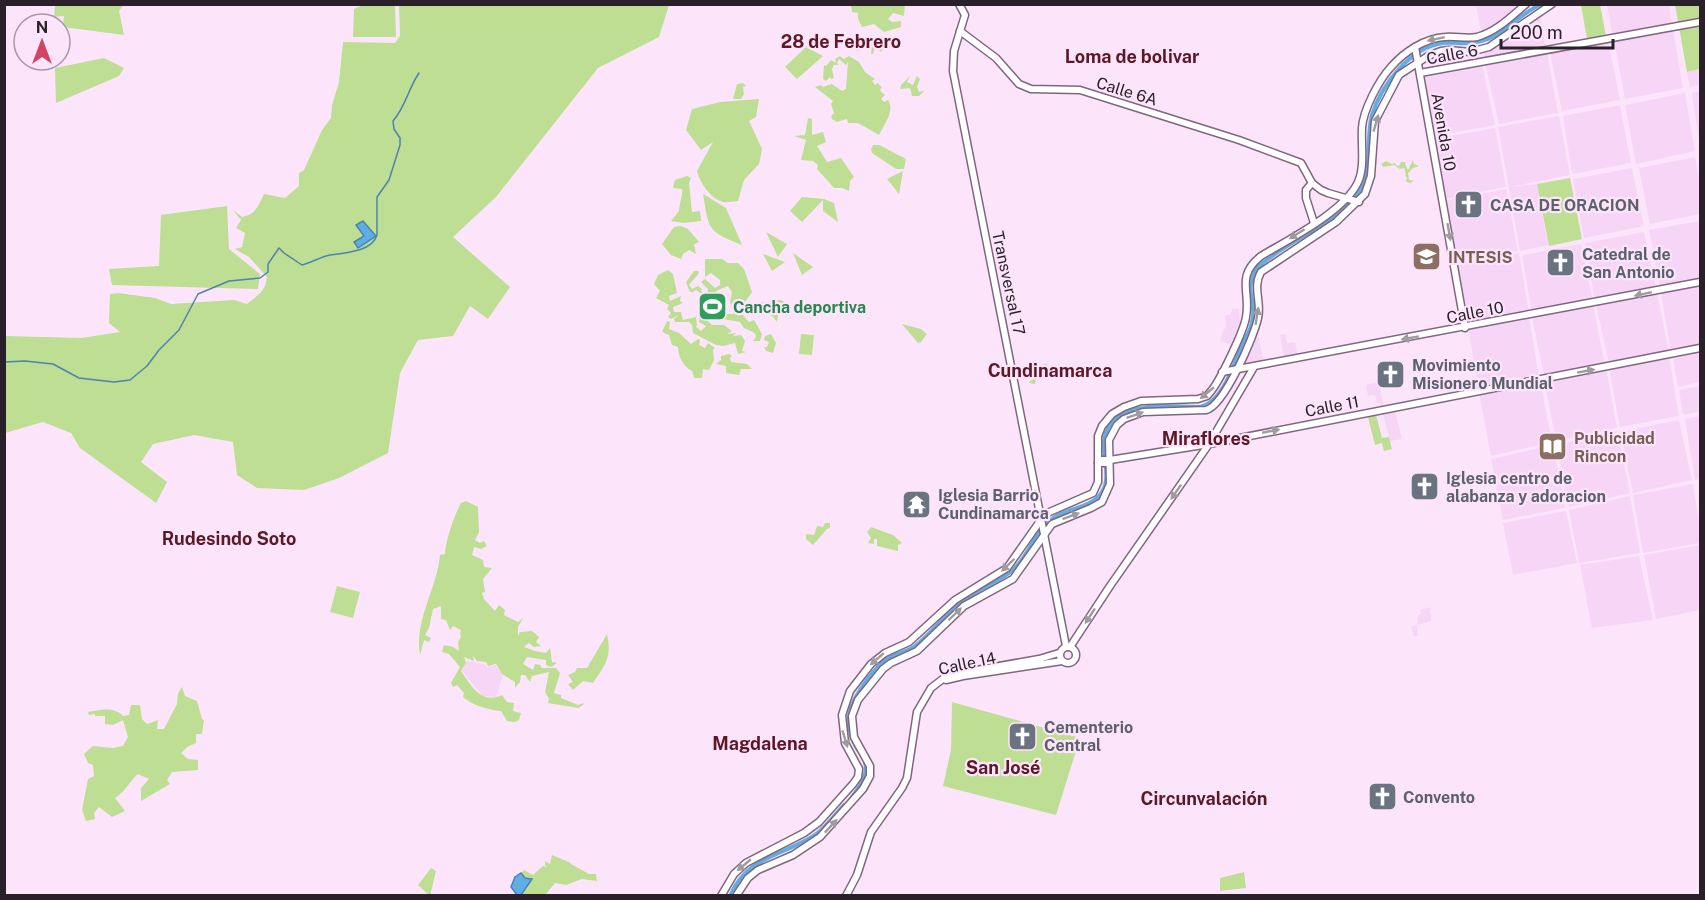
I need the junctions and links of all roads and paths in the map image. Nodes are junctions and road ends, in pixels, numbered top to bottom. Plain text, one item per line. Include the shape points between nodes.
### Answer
1 (959, 4) edge
2 (1526, 4) edge
3 (1552, 4) edge
4 (1539, 8) edge
5 (1701, 22) edge
6 (960, 31) junction
7 (1415, 48) junction
8 (1417, 61) junction
9 (1420, 73) junction
10 (1312, 183) junction
11 (1352, 200) junction
12 (1314, 223) junction
13 (1701, 282) edge
14 (1465, 328) junction
15 (1701, 348) edge
16 (1254, 367) junction
17 (1235, 371) junction
18 (1224, 372) junction
19 (1209, 444) junction
20 (1104, 462) junction
21 (1042, 519) junction
22 (1045, 531) junction
23 (1068, 646) junction
24 (1059, 653) junction
25 (1062, 661) junction
26 (934, 685) junction
27 (848, 893) edge
28 (721, 896) edge
29 (736, 896) edge

1 - 6 main road, Transversal 17 via 965,15
2 -> 7 main road via 1479,36 1443,37
3 - 4 main road
4 - 8 main road via 1481,51 1441,51
5 - 9 main road, Calle 6
6 - 10 main road, Calle 6A via 996,58 1012,79 1030,89 1080,90 1208,129 1300,163
6 - 21 main road, Transversal 17 via 953,71
7 - 8 main road, Avenida 10
7 - 11 main road via 1390,68 1368,107 1363,124 1360,176
8 - 9 main road, Avenida 10
11 -> 8 main road via 1368,189 1375,121 1396,78
9 -> 14 main road, Avenida 10
10 - 11 main road via 1328,194
10 - 12 main road via 1306,198
11 - 12 main road
17 -> 11 main road via 1258,318 1256,284 1261,272 1342,217
12 -> 18 main road via 1261,256 1249,269 1244,282 1246,320
13 -> 14 main road, Calle 10
14 -> 16 main road, Calle 10
19 -> 15 main road, Calle 11
16 - 17 main road, Calle 10
16 - 19 main road
17 - 18 main road, Calle 10
20 -> 17 main road via 1110,435 1124,419 1143,412 1210,409 1224,394
18 -> 20 main road via 1202,398 1141,401 1112,414 1097,443
19 - 20 main road, Calle 11
19 -> 23 main road
20 - 21 main road via 1093,493 1050,511
22 -> 20 main road via 1057,521 1102,502 1110,484
21 - 22 main road, Transversal 17
21 -> 28 main road via 1007,568 955,600 909,642 885,652 871,664 850,691 842,715 845,743 859,769 856,780 812,828 742,865
22 - 23 main road, Transversal 17
29 -> 22 main road via 758,870 794,855 820,837 864,789 870,766 854,737 852,716 858,700 875,678 888,665 921,649 964,606 1013,579
23 - 24 main road
23 - 25 main road via 1076,653 1074,660
24 - 25 main road
24 - 26 main road, Calle 14 via 948,675
25 - 26 main road, Calle 14 via 963,676
26 - 27 main road via 917,712 907,778 871,832

